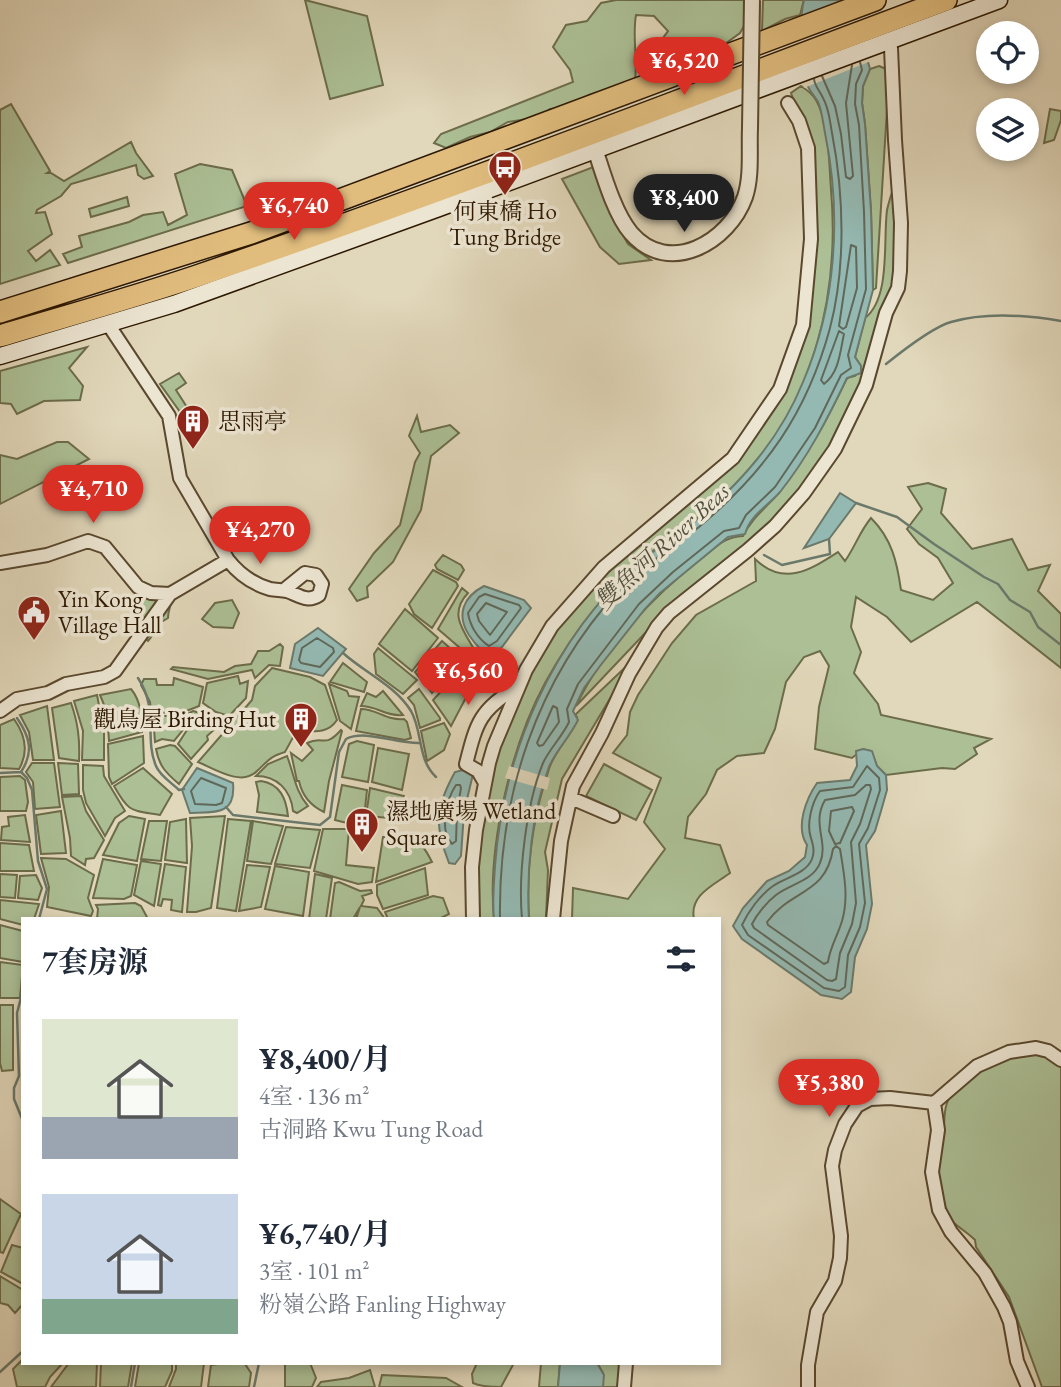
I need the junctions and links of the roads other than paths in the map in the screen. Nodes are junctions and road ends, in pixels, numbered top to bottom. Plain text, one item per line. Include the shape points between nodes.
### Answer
1 (752, 0) edge
2 (946, 0) edge
3 (999, 0) edge
4 (872, 1) edge
5 (880, 34) junction
6 (782, 71) junction
7 (788, 103) dead end
8 (595, 149) junction
9 (0, 312) edge
10 (108, 324) junction
11 (0, 336) edge
12 (0, 356) edge
13 (228, 560) junction
14 (0, 563) edge
15 (284, 590) dead end
16 (170, 594) junction
17 (519, 686) junction
18 (0, 711) edge
19 (485, 782) junction
20 (571, 797) junction
21 (613, 816) dead end
22 (473, 917) edge
23 (553, 917) edge
24 (1061, 1060) edge
25 (934, 1102) junction
26 (626, 1365) edge
27 (624, 1387) edge
28 (808, 1387) edge
29 (1028, 1387) edge

1 - 8 street, bridge via 748,184 738,212 713,241 682,253 657,250 641,242 622,218
2 - 5 highway
3 - 5 main road
4 - 9 highway via 254,232
5 - 6 highway
5 - 6 main road via 870,49
5 - 20 street via 891,48 900,271 866,385 835,449 804,493 765,535 669,612 657,627 629,674
6 - 8 main road
6 - 11 highway via 542,151 197,276
7 - 17 street via 808,148 811,239 803,325 780,389 733,458 604,567 579,594 552,626
8 - 10 main road
10 - 12 main road
10 - 13 street via 169,416 180,478
13 - 15 street via 258,584
13 - 16 street
14 - 16 street via 47,555 88,541 105,547 138,587
16 - 18 street via 115,671 17,699
17 - 19 street via 494,746
17 - 19 street via 489,706 478,725 466,764
19 - 22 street via 472,867
20 - 21 street
20 - 23 street
24 - 25 street via 1036,1048 1009,1052 977,1066
25 - 28 street via 870,1099 857,1106 845,1124 832,1166 840,1258 835,1281 817,1312
25 - 29 street via 938,1130 932,1172 940,1210 1004,1307
26 - 27 street

